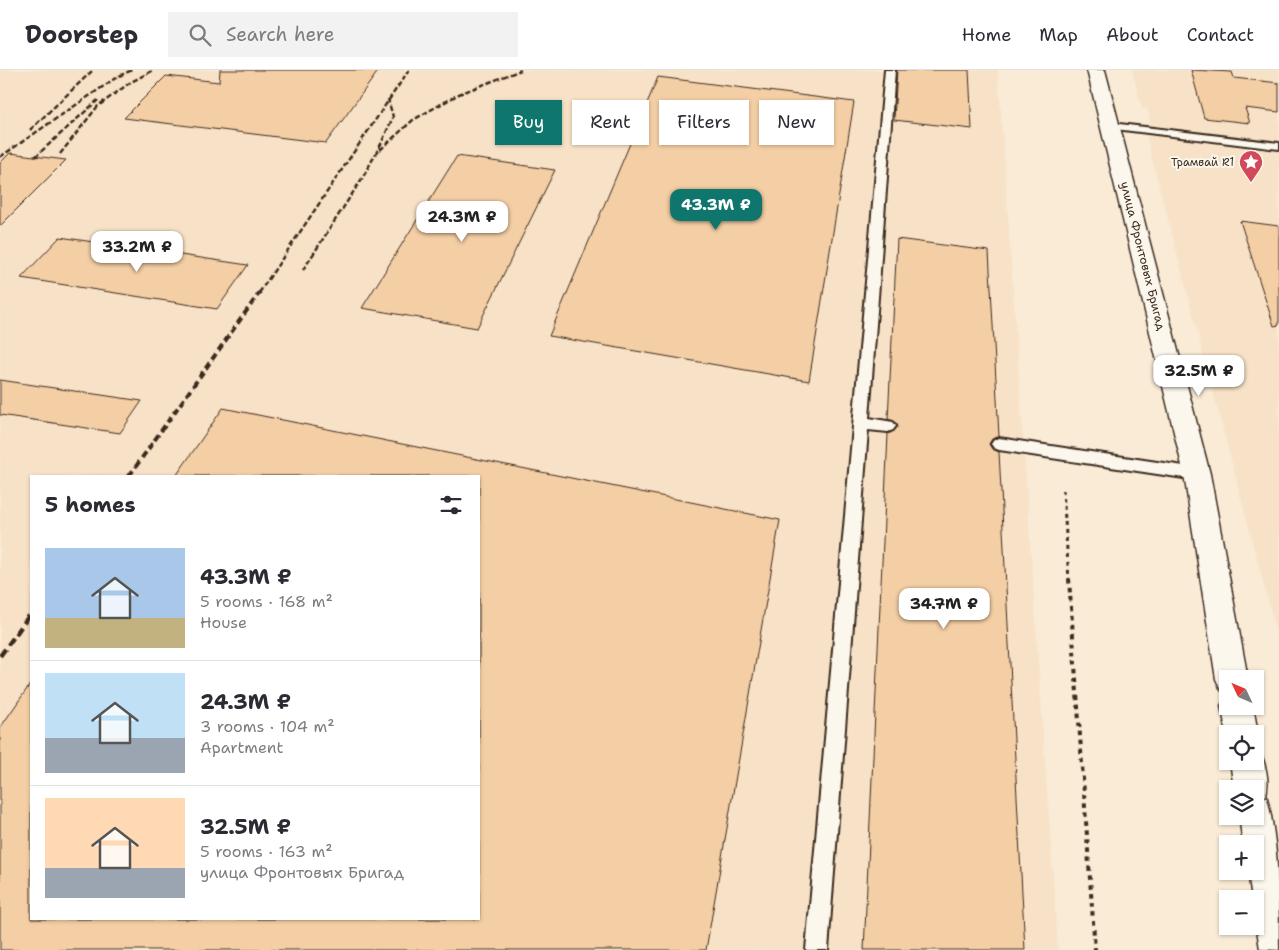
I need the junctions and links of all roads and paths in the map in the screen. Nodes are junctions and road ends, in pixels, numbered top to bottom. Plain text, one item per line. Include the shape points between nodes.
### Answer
1 (890, 70) edge
2 (1096, 70) edge
3 (1111, 126) junction
4 (1279, 146) edge
5 (862, 423) junction
6 (888, 426) dead end
7 (999, 444) dead end
8 (1197, 474) junction
9 (1063, 490) dead end
10 (1230, 670) edge
11 (1258, 825) edge
12 (1279, 949) edge
13 (817, 950) edge
14 (1095, 950) edge

1 - 5 lane
2 - 3 main road, улица Фронтовых Бригад
3 - 4 lane
3 - 8 main road, улица Фронтовых Бригад
5 - 6 lane
5 - 13 lane
7 - 8 lane
8 - 10 main road, улица Фронтовых Бригад
9 - 14 path
11 - 12 main road

